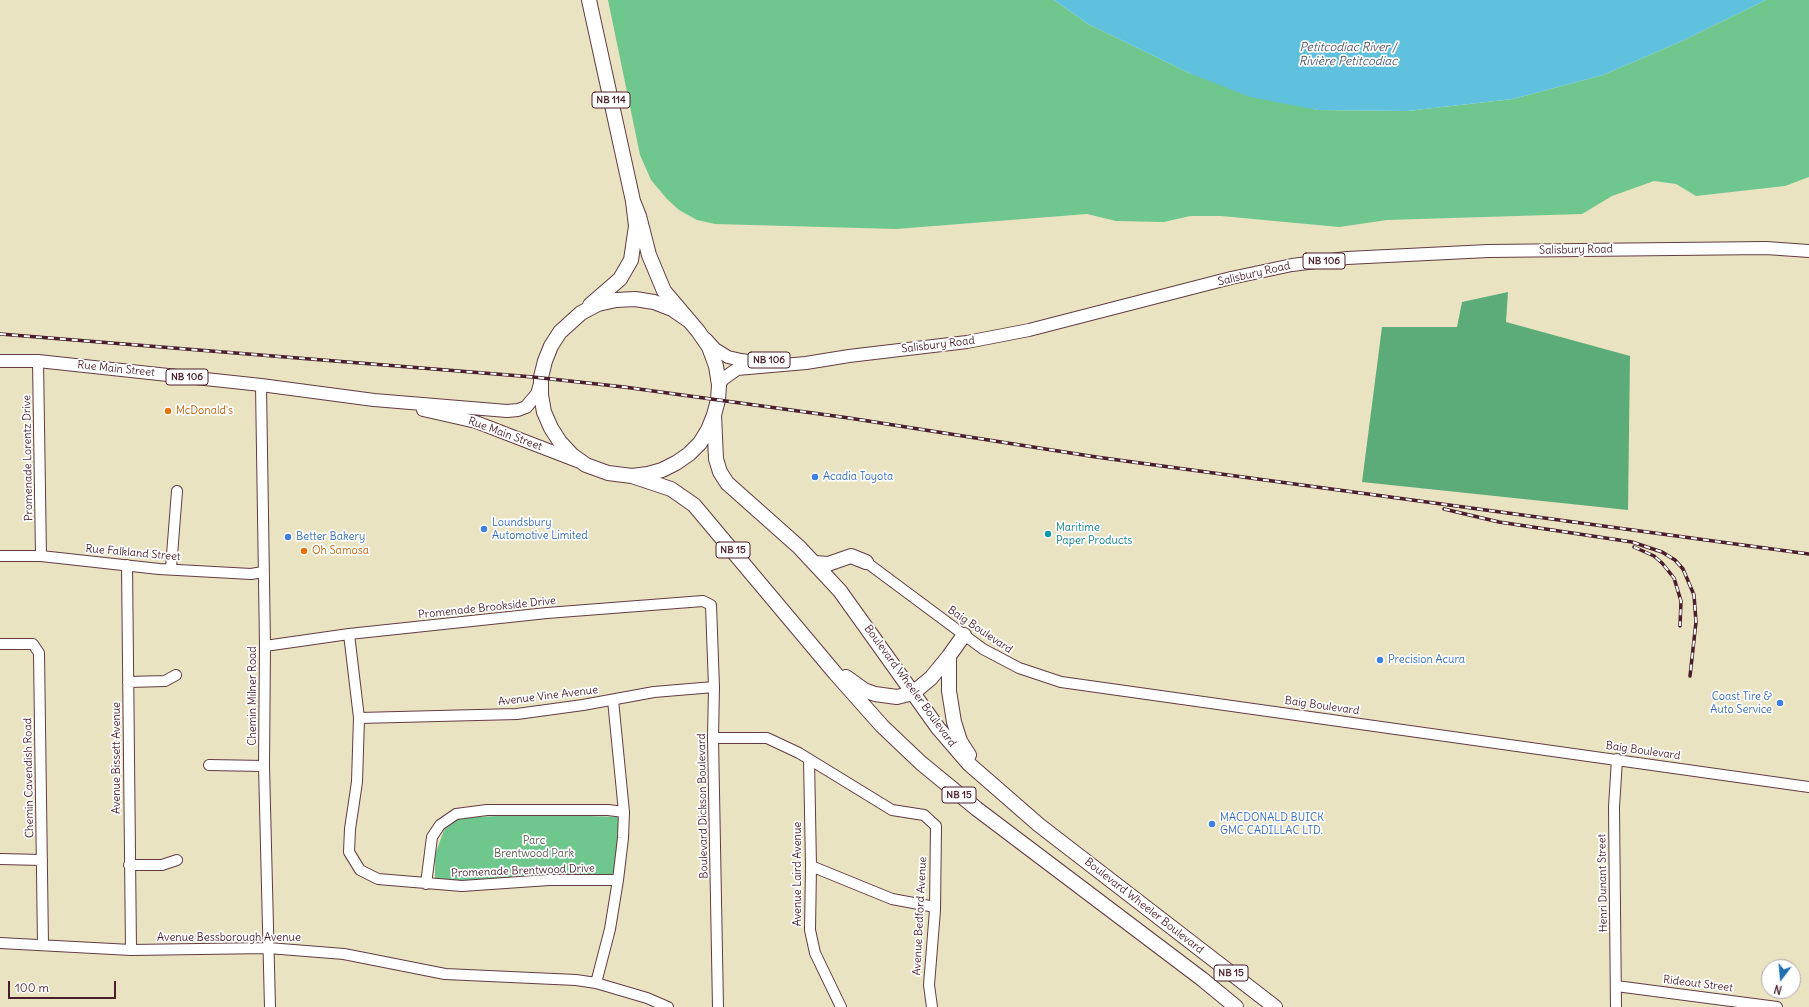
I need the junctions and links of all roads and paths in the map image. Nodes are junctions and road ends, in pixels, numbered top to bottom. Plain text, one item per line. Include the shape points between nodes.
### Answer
1 (590, 0) edge
2 (633, 201) junction
3 (1809, 251) edge
4 (581, 313) junction
5 (688, 320) junction
6 (698, 331) junction
7 (849, 356) junction
8 (0, 361) edge
9 (38, 361) junction
10 (541, 377) junction
11 (260, 385) junction
12 (719, 385) junction
13 (374, 400) junction
14 (714, 415) junction
15 (586, 465) junction
16 (632, 476) junction
17 (177, 491) dead end
18 (0, 556) edge
19 (41, 556) junction
20 (866, 562) joint
21 (815, 564) junction
22 (127, 565) junction
23 (171, 568) junction
24 (263, 572) junction
25 (711, 605) joint
26 (349, 634) junction
27 (964, 635) junction
28 (0, 644) edge
29 (265, 646) junction
30 (815, 648) junction
31 (949, 656) junction
32 (176, 675) dead end
33 (128, 682) junction
34 (714, 687) junction
35 (913, 693) junction
36 (613, 700) junction
37 (359, 718) junction
38 (714, 738) junction
39 (809, 759) junction
40 (1617, 759) junction
41 (209, 765) dead end
42 (264, 766) junction
43 (994, 786) junction
44 (1809, 787) edge
45 (624, 812) junction
46 (0, 859) edge
47 (42, 860) junction
48 (177, 860) dead end
49 (129, 865) junction
50 (811, 866) junction
51 (618, 880) junction
52 (426, 884) junction
53 (935, 907) junction
54 (0, 943) edge
55 (43, 945) junction
56 (268, 948) junction
57 (131, 950) junction
58 (596, 983) junction
59 (1616, 986) junction
60 (645, 1003) edge
61 (270, 1007) edge
62 (668, 1007) edge
63 (718, 1007) edge
64 (841, 1007) edge
65 (932, 1007) edge
66 (1236, 1007) edge
67 (1275, 1007) edge
68 (1616, 1007) edge
69 (1777, 1007) edge

1 - 2 highway, NB 114
2 - 4 highway, NB 114 via 636,226 631,260 620,279
2 - 5 highway, NB 114 via 656,275 664,291
3 - 7 main road, Salisbury Road / NB 106 via 1766,248 1518,250 1347,258 1292,265 1230,278 1029,330 967,342
4 - 5 highway via 598,304 636,299 672,309
4 - 10 highway via 568,324 551,346
5 - 6 highway
6 - 7 main road, Salisbury Road / NB 106 via 715,349 728,357 753,362 824,353
6 - 12 highway via 709,347
7 - 12 main road, Salisbury Road / NB 106 via 737,369 723,378
8 - 9 main road, Rue Main Street / NB 106
9 - 11 main road, Rue Main Street / NB 106
9 - 19 street, Promenade Lorentz Drive
10 - 13 main road, Rue Main Street / NB 106 via 537,394 532,401 518,410
10 - 15 highway via 543,406 551,428 572,455
11 - 13 main road, Rue Main Street / NB 106
11 - 24 street, Chemin Milner Road
12 - 14 highway
13 - 15 main road, Rue Main Street / NB 106 via 476,422
14 - 16 highway via 708,430 689,454 662,470
14 - 21 highway, Boulevard Wheeler Boulevard / NB 15 via 716,459 723,478
15 - 16 highway via 608,473
16 - 30 highway, Boulevard Wheeler Boulevard / NB 15 via 671,489 690,501
17 - 23 street
18 - 19 street, Rue Falkland Street
19 - 22 street, Rue Falkland Street
20 - 21 highway via 851,556 828,564
20 - 27 street, Baig Boulevard
21 - 35 highway, Boulevard Wheeler Boulevard / NB 15 via 859,616
22 - 23 street, Rue Falkland Street
22 - 33 street, Avenue Bissett Avenue
23 - 24 street, Rue Falkland Street via 251,574
24 - 29 street, Chemin Milner Road
25 - 26 street, Promenade Brookside Drive via 703,602 547,613
25 - 34 street, Boulevard Dickson Boulevard
26 - 29 street, Promenade Brookside Drive
26 - 37 street, Promenade Brentwood Drive
27 - 31 highway
27 - 40 street, Baig Boulevard via 1019,668 1069,683
28 - 47 street, Chemin Cavendish Road via 32,644 39,653
29 - 42 street, Chemin Milner Road
30 - 35 highway via 850,680 869,692 892,697
30 - 66 highway, Boulevard Wheeler Boulevard / NB 15 via 874,716 921,763 977,809
31 - 35 highway via 926,683
31 - 43 highway via 949,691 957,733 965,749
32 - 33 street via 165,680
33 - 49 street, Avenue Bissett Avenue
34 - 36 street, Avenue Vine Avenue via 654,692
34 - 38 street, Boulevard Dickson Boulevard
35 - 43 highway, Boulevard Wheeler Boulevard / NB 15 via 956,750
36 - 37 street, Avenue Vine Avenue via 517,714
36 - 45 street
37 - 52 street, Promenade Brentwood Drive via 357,782 349,852 360,870 378,879
38 - 39 street via 767,738
38 - 63 street, Boulevard Dickson Boulevard
39 - 50 street, Avenue Laird Avenue
39 - 53 street, Avenue Bedford Avenue via 892,810 924,815 936,826
40 - 44 street, Baig Boulevard
40 - 59 street, Henri Dunant Street via 1614,806
41 - 42 street
42 - 56 street, Chemin Milner Road
43 - 67 highway, Boulevard Wheeler Boulevard / NB 15 via 1039,825
45 - 51 street
45 - 52 street via 487,810 456,814 440,825 432,837
46 - 47 street
47 - 55 street, Chemin Cavendish Road
48 - 49 street via 162,865
49 - 57 street, Avenue Bissett Avenue
50 - 53 street via 892,899
50 - 64 street, Avenue Laird Avenue via 810,930 815,953
51 - 52 street, Promenade Brentwood Drive via 549,880 462,886
51 - 58 street via 610,929
53 - 65 street, Avenue Bedford Avenue via 929,985
54 - 55 street, Avenue Bessborough Avenue
55 - 57 street, Avenue Bessborough Avenue
56 - 57 street, Avenue Bessborough Avenue
56 - 58 street, Avenue Bessborough Avenue via 344,954 445,974
56 - 61 street, Chemin Milner Road
58 - 60 street, Avenue Bessborough Avenue
59 - 68 street, Henri Dunant Street
59 - 69 street, Rideout Street
60 - 62 street, Avenue Bessborough Avenue

